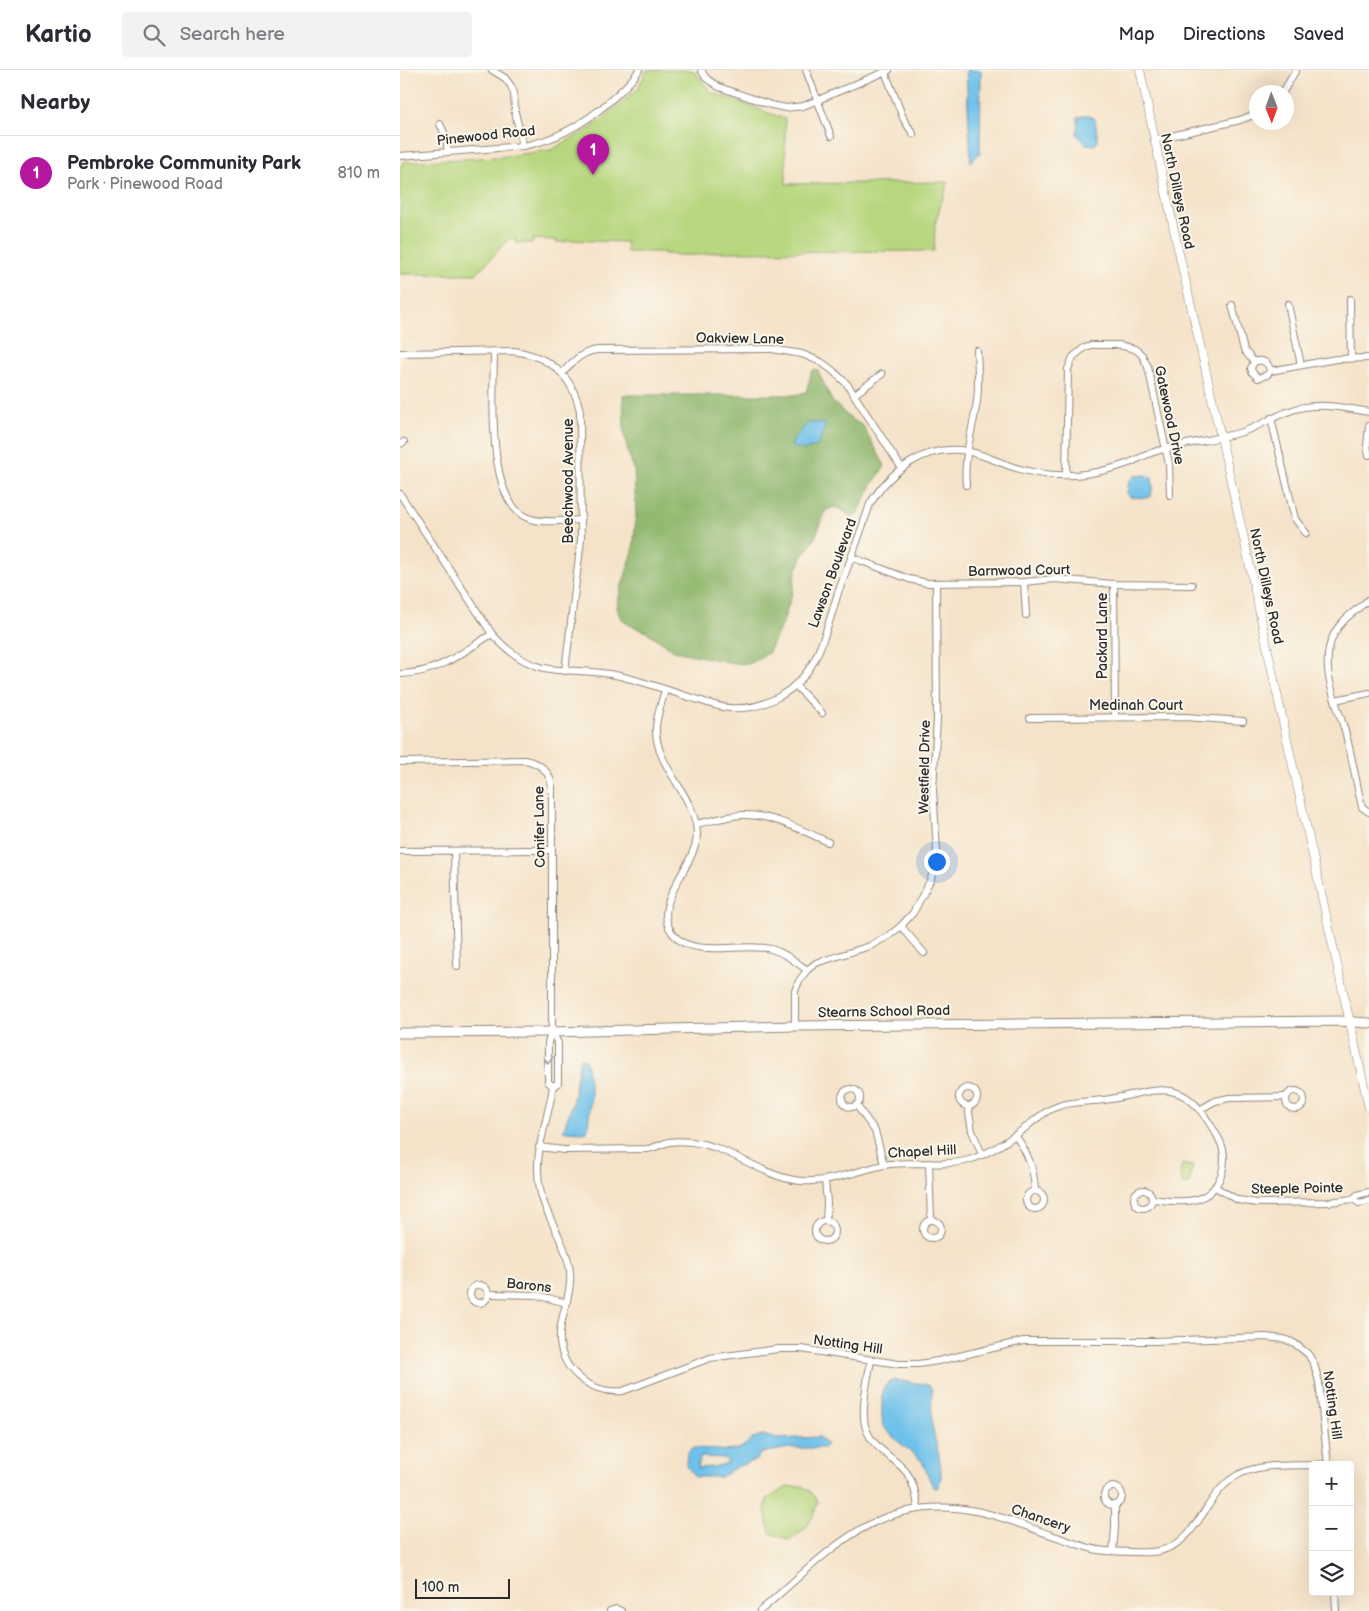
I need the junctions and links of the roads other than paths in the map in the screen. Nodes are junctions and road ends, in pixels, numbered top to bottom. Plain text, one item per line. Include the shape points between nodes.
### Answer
1 (492, 70) edge
2 (640, 70) edge
3 (701, 70) edge
4 (806, 70) edge
5 (1140, 70) edge
6 (1296, 70) edge
7 (887, 71) edge
8 (1287, 85) edge
9 (818, 100) junction
10 (1249, 117) edge
11 (440, 124) dead end
12 (914, 134) dead end
13 (831, 136) dead end
14 (1154, 140) junction
15 (523, 146) junction
16 (448, 152) junction
17 (400, 156) edge
18 (1350, 300) dead end
19 (1288, 304) dead end
20 (1232, 305) dead end
21 (977, 351) dead end
22 (494, 352) junction
23 (400, 353) edge
24 (1351, 358) junction
25 (1369, 358) edge
26 (1254, 362) junction
27 (1301, 366) junction
28 (1270, 370) junction
29 (562, 373) junction
30 (882, 374) dead end
31 (855, 394) junction
32 (1369, 412) edge
33 (1271, 418) junction
34 (1369, 426) edge
35 (1221, 437) junction
36 (1166, 449) junction
37 (967, 451) junction
38 (1369, 455) edge
39 (901, 467) junction
40 (1066, 475) junction
41 (966, 485) dead end
42 (400, 494) edge
43 (1170, 495) dead end
44 (581, 520) junction
45 (1306, 533) dead end
46 (851, 557) junction
47 (1024, 582) junction
48 (936, 584) junction
49 (1114, 584) junction
50 (1192, 585) dead end
51 (1369, 599) edge
52 (1026, 614) dead end
53 (492, 634) junction
54 (565, 671) junction
55 (400, 674) edge
56 (795, 686) junction
57 (665, 690) junction
58 (1369, 693) edge
59 (1334, 700) junction
60 (822, 713) dead end
61 (1115, 717) junction
62 (1030, 718) dead end
63 (1243, 721) dead end
64 (400, 762) edge
65 (1369, 812) edge
66 (696, 824) junction
67 (828, 842) dead end
68 (552, 850) junction
69 (400, 851) edge
70 (454, 851) junction
71 (901, 926) junction
72 (924, 953) dead end
73 (457, 966) dead end
74 (807, 970) junction
75 (1350, 1021) junction
76 (1369, 1023) edge
77 (795, 1026) junction
78 (552, 1032) junction
79 (400, 1033) edge
80 (553, 1086) junction
81 (1286, 1097) dead end
82 (857, 1106) dead end
83 (968, 1106) dead end
84 (1369, 1108) edge
85 (1201, 1109) junction
86 (1016, 1136) junction
87 (539, 1147) junction
88 (982, 1154) junction
89 (929, 1163) junction
90 (884, 1165) junction
91 (825, 1180) junction
92 (1215, 1187) junction
93 (1035, 1190) dead end
94 (1369, 1192) edge
95 (1152, 1199) dead end
96 (1353, 1199) junction
97 (1369, 1201) edge
98 (931, 1220) dead end
99 (826, 1221) dead end
100 (488, 1294) dead end
101 (567, 1303) junction
102 (871, 1360) junction
103 (1328, 1461) edge
104 (1309, 1465) edge
105 (1115, 1505) dead end
106 (918, 1509) junction
107 (1113, 1551) junction
108 (1335, 1596) edge
109 (610, 1611) edge
110 (621, 1611) edge
111 (760, 1611) edge
112 (1336, 1611) edge

1 - 15 street via 505,78 514,93
2 - 15 street, Pinewood Road via 622,91 583,123 560,136
3 - 9 street via 719,88 771,105 795,107
4 - 9 street
5 - 14 street, North Dilleys Road
6 - 8 street
7 - 9 street
7 - 12 street via 904,120
9 - 13 street
10 - 14 street
11 - 16 street
14 - 35 street, North Dilleys Road
15 - 16 street, Pinewood Road
16 - 17 street, Pinewood Road
18 - 24 street
19 - 27 street
20 - 26 street via 1244,350
21 - 37 street via 977,401
22 - 23 street, Beechwood Avenue
22 - 29 street, Beechwood Avenue via 514,351 531,355
22 - 44 street via 495,452 498,472 510,501 528,519
24 - 25 street
24 - 27 street
26 - 28 street via 1266,362
26 - 28 street via 1251,368 1256,377 1264,378
27 - 28 street
29 - 31 street, Oakview Lane via 578,357 597,350 772,349 802,354 821,362
29 - 44 street, Beechwood Avenue via 577,398 580,411
30 - 31 street
31 - 39 street, Oakview Lane
32 - 33 street, Lawson Boulevard via 1338,406 1310,407
33 - 35 street, Lawson Boulevard via 1245,431
33 - 45 street via 1295,519
34 - 38 street
35 - 36 street, Lawson Boulevard
35 - 75 street, North Dilleys Road
36 - 40 street, Lawson Boulevard via 1101,471
36 - 40 street, Gatewood Drive via 1148,367 1142,355 1128,346 1092,345 1073,357 1068,369
36 - 43 street, Gatewood Drive
37 - 39 street, Lawson Boulevard via 932,454
37 - 40 street, Lawson Boulevard via 1034,472
37 - 41 street
39 - 46 street, Lawson Boulevard via 884,483 870,504
42 - 53 street, Lawson Boulevard
44 - 54 street, Beechwood Avenue via 581,551
46 - 48 street, Barnwood Court via 909,579
46 - 56 street, Lawson Boulevard via 816,657
47 - 48 street, Barnwood Court
47 - 49 street, Barnwood Court via 1054,579
47 - 52 street
48 - 71 street, Westfield Drive via 937,719 933,790 937,850 927,890
49 - 50 street, Barnwood Court
49 - 61 street, Packard Lane
51 - 59 street via 1338,627 1330,644 1328,668
53 - 54 street, Lawson Boulevard via 522,660 539,667
53 - 55 street via 445,664 426,671
54 - 57 street, Lawson Boulevard via 607,673
56 - 57 street, Lawson Boulevard via 770,701 746,708 718,706
56 - 60 street
57 - 66 street via 656,727 658,746
58 - 59 street
59 - 65 street via 1362,807
61 - 62 street, Medinah Court
61 - 63 street, Medinah Court
64 - 68 street, Conifer Lane via 525,760 537,764 551,782
66 - 67 street via 742,815 759,816
66 - 74 street via 694,848 666,909 667,922 674,935 692,947 772,949
68 - 70 street
68 - 78 street, Conifer Lane
69 - 70 street
70 - 73 street
71 - 72 street
71 - 74 street, Westfield Drive via 870,946 826,959
74 - 77 street via 795,991
75 - 76 main road, Stearns School Road
75 - 77 main road, Stearns School Road
75 - 84 street, North Dilleys Road
77 - 78 main road, Stearns School Road
78 - 79 main road, Stearns School Road
78 -> 80 street, Notting Hill via 548,1042 548,1082
78 - 80 street, Notting Hill via 558,1043 558,1082
80 - 87 street, Notting Hill
81 - 85 street via 1229,1098
82 - 90 street via 875,1131
83 - 88 street via 972,1131
85 - 86 street, Chapel Hill via 1179,1093 1154,1090 1057,1106
85 - 92 street, Chapel Hill via 1224,1153 1223,1169
86 - 88 street, Chapel Hill
86 - 93 street via 1030,1162
87 - 91 street, Chapel Hill via 564,1150 647,1149 669,1142 692,1142 718,1149 789,1179 806,1182
87 - 101 street, Notting Hill via 541,1195 569,1265
88 - 89 street, Chapel Hill via 960,1162
89 - 90 street, Chapel Hill
89 - 98 street
90 - 91 street, Chapel Hill
91 - 99 street
92 - 95 street via 1190,1201
92 - 96 street, Steeple Pointe via 1238,1200 1257,1203
94 - 96 street, Steeple Pointe
96 - 97 street, Steeple Pointe via 1359,1203
100 - 101 street, Barons via 536,1295
101 - 102 street, Notting Hill via 560,1332 566,1361 584,1382 608,1391 630,1389 710,1358 778,1349 800,1349
102 - 103 street, Notting Hill via 928,1363 1034,1340 1158,1341 1265,1336 1284,1339 1308,1354 1316,1369
102 - 106 street via 864,1410 866,1429 876,1446 910,1479
104 - 107 street, Chancery via 1262,1468 1241,1473 1226,1484 1192,1531 1174,1546 1154,1552
105 - 107 street
106 - 107 street, Chancery via 945,1508 984,1513 1097,1550
106 - 111 street, Chancery via 878,1520 854,1532
108 - 112 street
109 - 110 street

